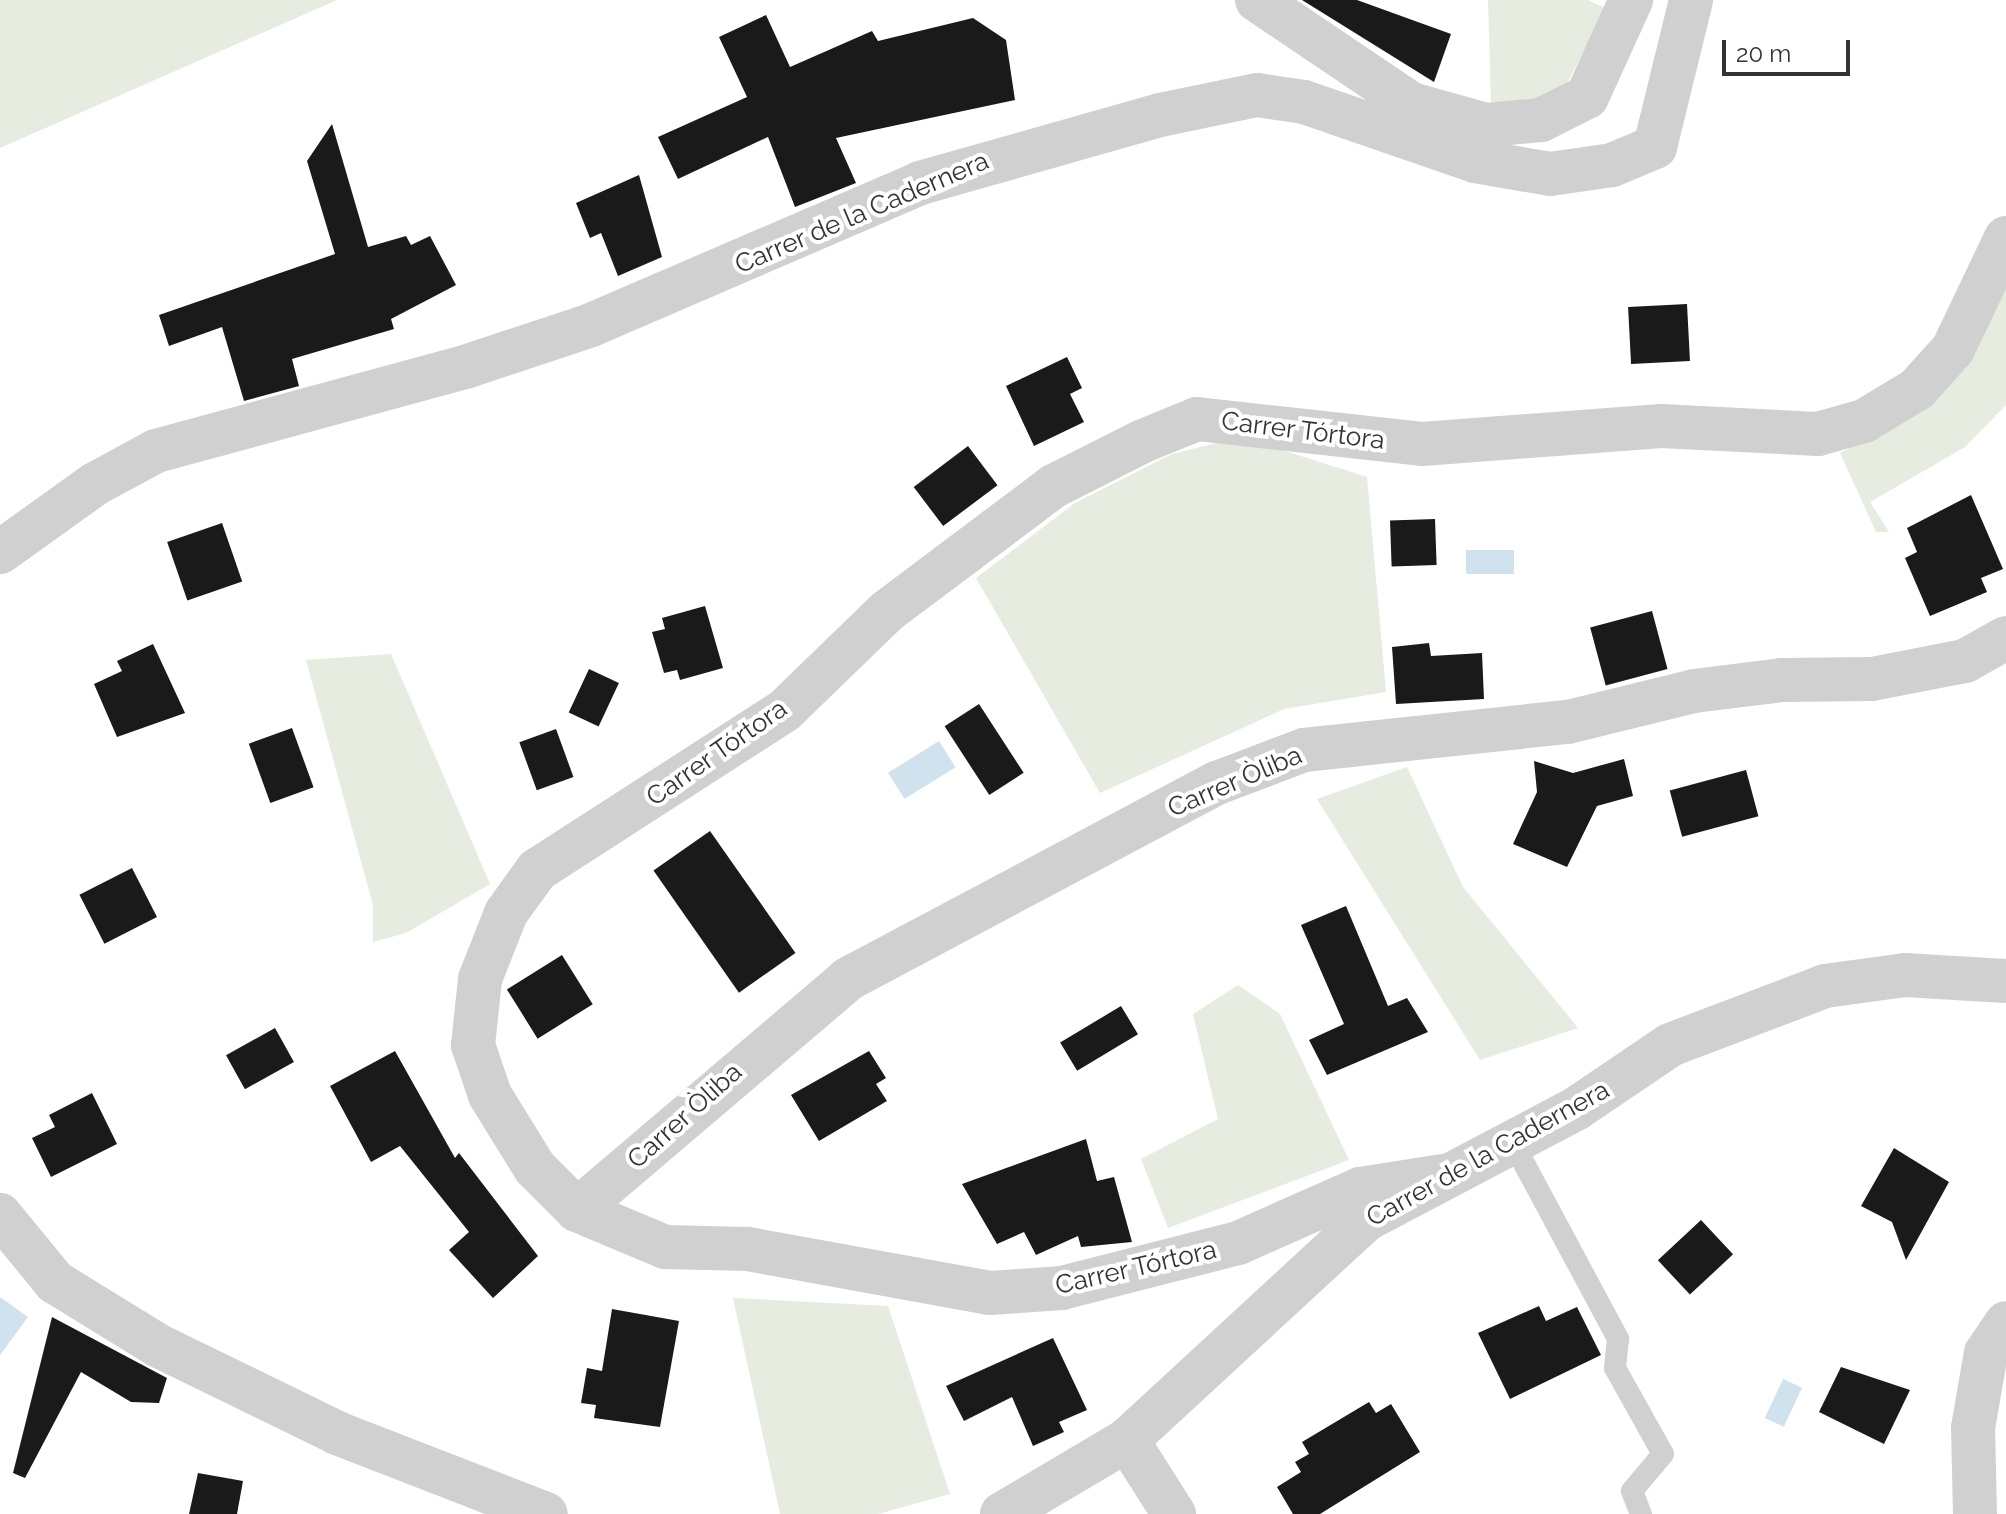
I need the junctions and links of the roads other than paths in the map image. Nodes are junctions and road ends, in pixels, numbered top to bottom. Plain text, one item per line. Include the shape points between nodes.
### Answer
1 (1257, 0) edge
2 (1631, 0) edge
3 (1691, 0) edge
4 (2006, 238) edge
5 (0, 552) edge
6 (2006, 638) edge
7 (2006, 981) edge
8 (1512, 1141) junction
9 (1443, 1176) junction
10 (577, 1210) junction
11 (0, 1215) edge
12 (2006, 1323) edge
13 (1127, 1440) junction
14 (546, 1514) edge
15 (1002, 1514) edge
16 (1174, 1514) edge
17 (1641, 1514) edge
18 (1975, 1514) edge

1 - 2 street via 1411,104 1486,125 1541,120 1587,97
3 - 5 street, Carrer de la Cadernera via 1655,147 1612,165 1550,174 1475,161 1304,102 1257,95 1160,115 920,183 688,285 521,349 156,451 95,484
4 - 10 street, Carrer Tórtora via 1953,349 1917,389 1864,421 1818,434 1661,426 1422,444 1197,419 1054,486 886,612 773,719 537,870 506,913 480,979 473,1045 490,1095 535,1168
6 - 10 street, Carrer Òliba via 1965,661 1872,679 1767,682 1568,722 1304,750 1217,783 848,979
7 - 8 street, Carrer de la Cadernera via 1905,975 1825,986 1670,1045 1577,1108
8 - 9 street, Carrer de la Cadernera
8 - 17 lane via 1618,1339 1615,1368 1663,1454 1632,1491
9 - 10 street, Carrer Tórtora via 1360,1189 1238,1243 1143,1271 1062,1288 990,1293 747,1249 665,1247
9 - 13 street, Carrer de la Cadernera via 1365,1220
11 - 14 street via 55,1282 159,1346 337,1433
12 - 18 street via 1986,1353 1973,1428
13 - 15 street, Carrer de la Cadernera
13 - 16 street

